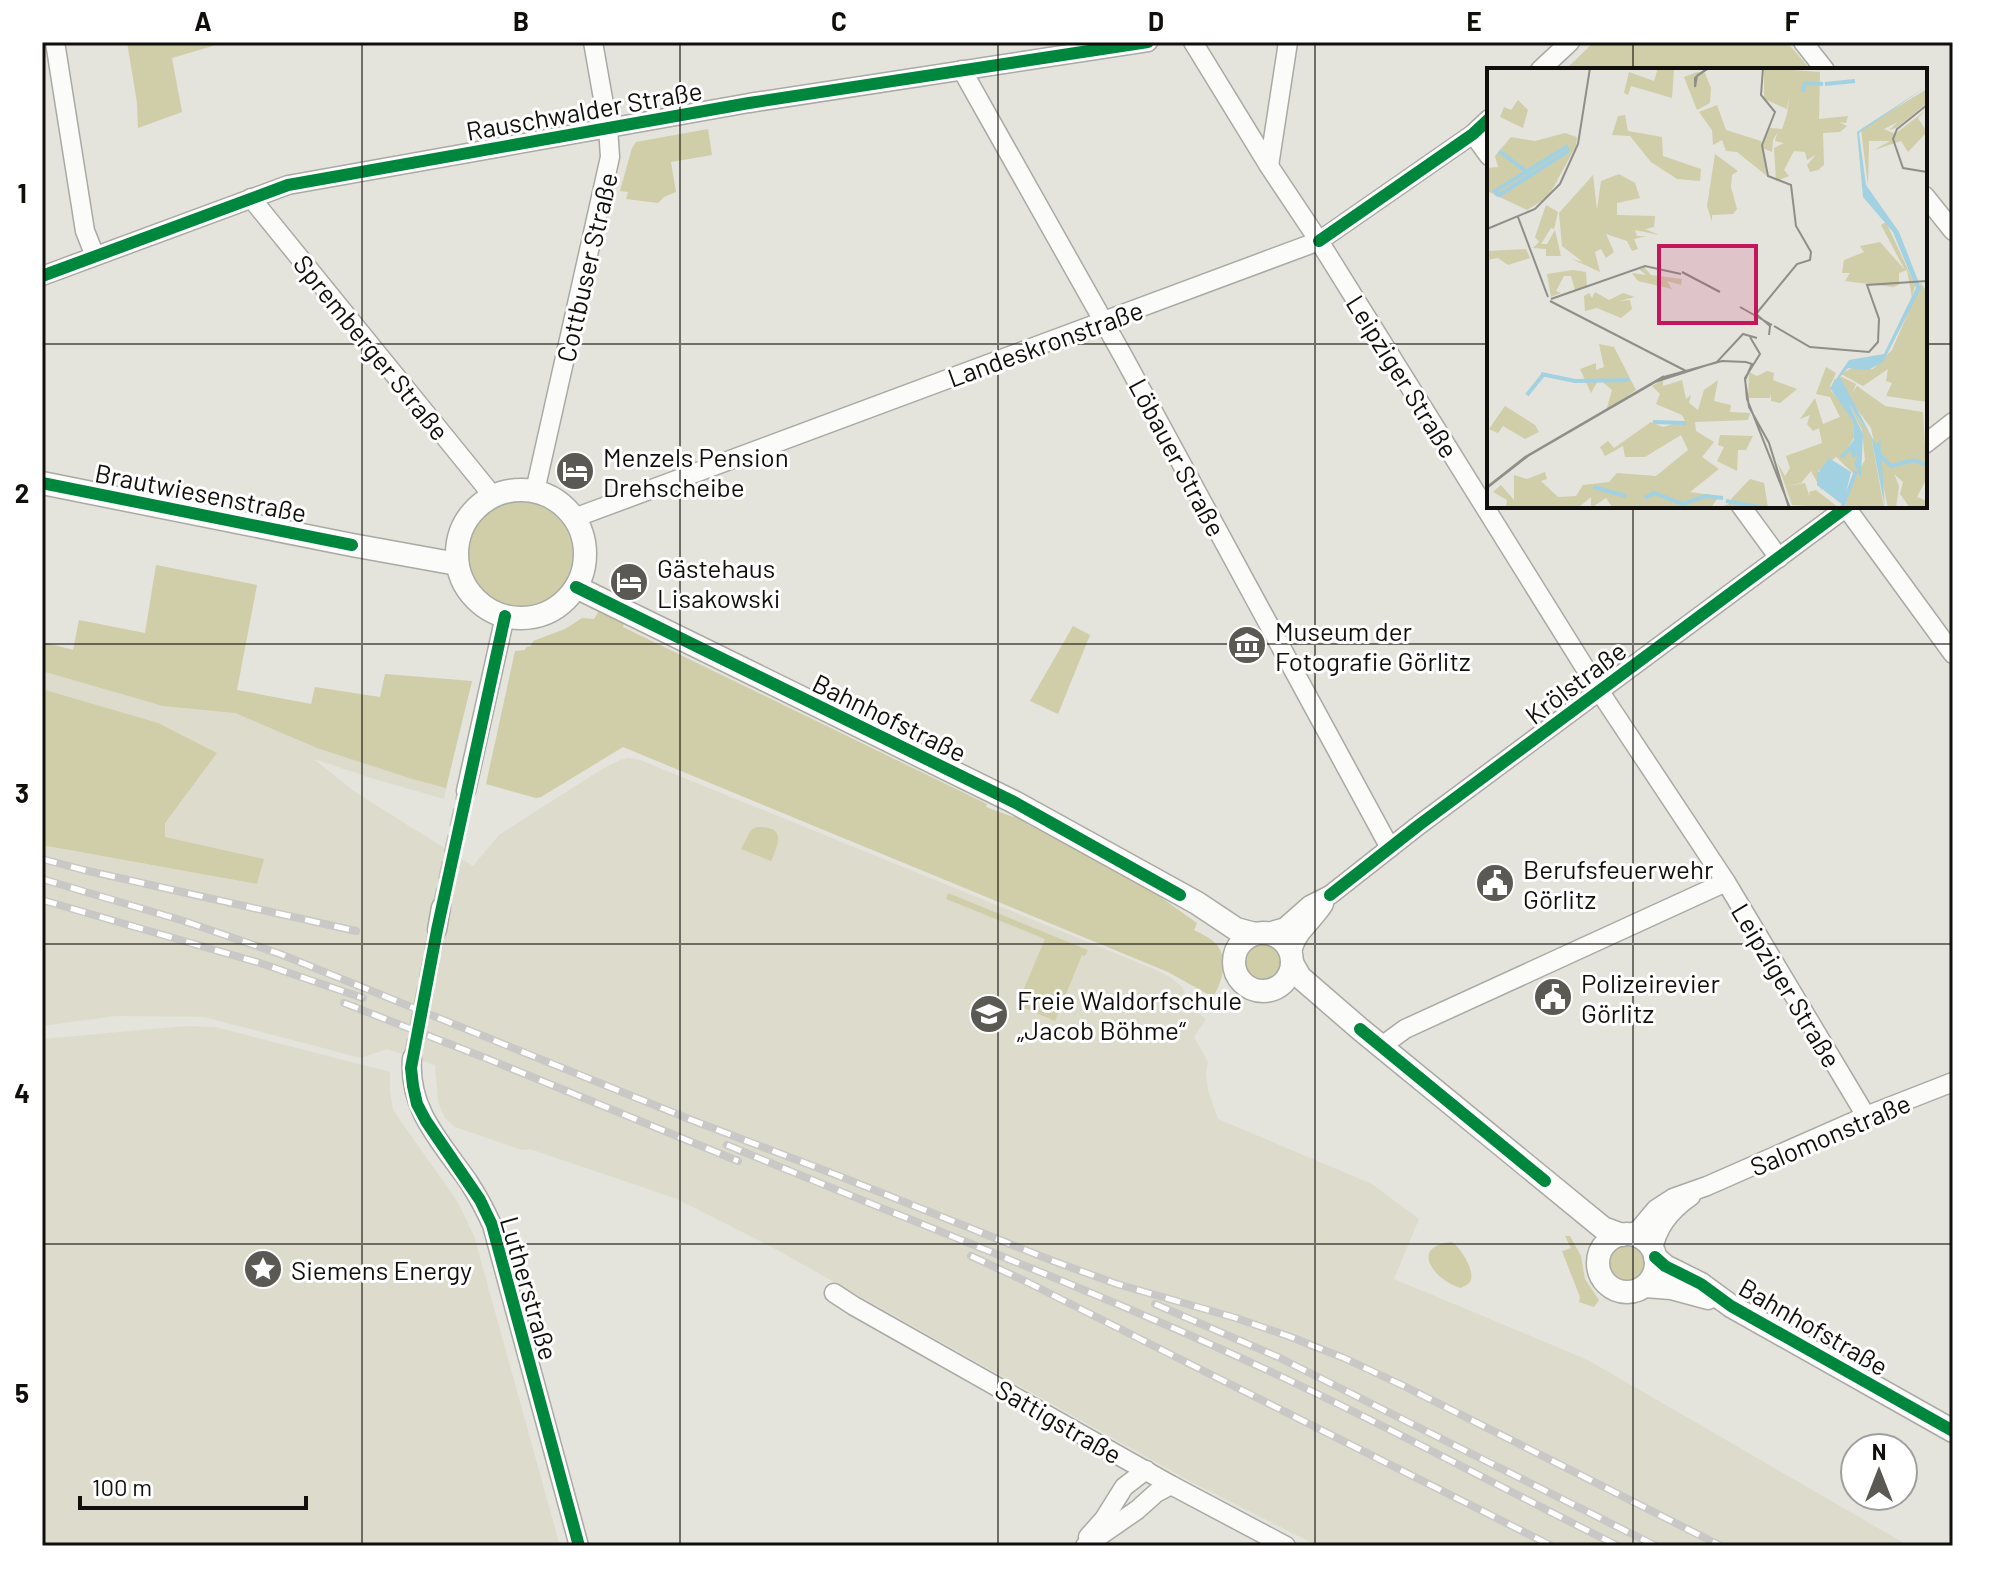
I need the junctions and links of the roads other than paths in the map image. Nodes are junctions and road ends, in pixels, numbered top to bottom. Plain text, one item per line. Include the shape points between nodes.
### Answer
1 (55, 42) edge
2 (593, 42) edge
3 (1148, 42) edge
4 (1193, 42) edge
5 (1288, 42) edge
6 (1570, 42) edge
7 (1803, 42) edge
8 (1542, 68) edge
9 (1823, 68) edge
10 (962, 70) junction
11 (1487, 121) edge
12 (608, 127) junction
13 (1473, 134) junction
14 (1487, 153) edge
15 (1269, 166) junction
16 (251, 198) junction
17 (1927, 198) edge
18 (1953, 231) edge
19 (1319, 241) junction
20 (95, 256) junction
21 (42, 276) edge
22 (1103, 321) junction
23 (1953, 422) edge
24 (1927, 442) edge
25 (42, 483) edge
26 (535, 491) junction
27 (493, 496) junction
28 (1742, 508) edge
29 (1845, 508) edge
30 (1847, 508) edge
31 (574, 518) junction
32 (1779, 558) junction
33 (457, 564) junction
34 (576, 587) junction
35 (505, 616) junction
36 (1953, 654) edge
37 (1600, 692) junction
38 (466, 791) tunnel mouth
39 (1390, 848) junction
40 (1726, 882) junction
41 (1180, 895) junction
42 (1330, 895) junction
43 (441, 907) tunnel mouth
44 (437, 930) tunnel mouth
45 (1260, 933) junction
46 (1236, 952) junction
47 (1292, 959) junction
48 (1274, 988) junction
49 (1360, 1029) junction
50 (1383, 1048) junction
51 (412, 1058) tunnel mouth
52 (1953, 1082) edge
53 (1866, 1116) junction
54 (1545, 1181) junction
55 (1707, 1186) junction
56 (1626, 1235) junction
57 (1654, 1254) junction
58 (1599, 1257) junction
59 (1645, 1286) junction
60 (834, 1293) dead end
61 (1731, 1306) junction
62 (1953, 1431) edge
63 (1146, 1470) junction
64 (1171, 1485) junction
65 (579, 1546) edge
66 (1078, 1546) edge
67 (1085, 1546) edge
68 (1286, 1546) edge

1 - 20 street via 85,231
2 - 12 street, Cottbuser Straße
3 - 10 street, Rauschwalder Straße
4 - 15 street, Leipziger Straße
5 - 15 street
6 - 8 street
7 - 9 street
10 - 12 street, Rauschwalder Straße
10 - 22 street, Löbauer Straße
11 - 13 street, Landeskronstraße
12 - 16 street, Rauschwalder Straße via 288,185
12 - 26 street, Cottbuser Straße via 608,168
13 - 14 street
13 - 19 street, Landeskronstraße
15 - 19 street, Leipziger Straße
16 - 20 street, Rauschwalder Straße
16 - 27 street, Spremberger Straße
17 - 18 street
19 - 22 street, Landeskronstraße
19 - 37 street, Leipziger Straße
20 - 21 street, Rauschwalder Straße
22 - 31 street, Landeskronstraße
22 - 39 street, Löbauer Straße
23 - 24 street
25 - 33 main road, Brautwiesenstraße
26 - 27 main road via 509,490
26 - 31 main road via 556,500
27 - 33 main road via 463,525
28 - 32 street
29 - 32 street, Krölstraße
30 - 36 street
31 - 34 main road via 585,552
32 - 37 street, Krölstraße
33 - 35 main road via 472,597
34 - 35 main road via 546,613
34 - 41 main road, Bahnhofstraße via 1002,796
35 - 38 street
37 - 39 street, Krölstraße
37 - 40 street, Leipziger Straße
39 - 42 street, Krölstraße
40 - 50 street via 1405,1029
40 - 53 street, Leipziger Straße
41 - 45 main road, Bahnhofstraße via 1236,929
41 - 46 main road, Bahnhofstraße
42 - 45 street, Krölstraße via 1285,927
42 - 47 street, Krölstraße via 1295,940
43 - 44 street
45 - 46 main road, Krölstraße via 1247,938
45 - 47 main road via 1283,940
46 - 48 main road via 1235,969 1244,983 1261,990
47 - 48 main road, Krölstraße via 1287,979
47 - 49 main road, Bahnhofstraße via 1300,977
48 - 49 main road, Bahnhofstraße via 1299,992
49 - 50 main road, Bahnhofstraße
50 - 54 main road, Bahnhofstraße
51 - 65 street, Lutherstraße via 417,1104 492,1225
52 - 53 street, Salomonstraße
53 - 55 street, Salomonstraße
54 - 56 main road, Bahnhofstraße via 1603,1228
54 - 58 main road, Bahnhofstraße
55 - 56 street, Salomonstraße via 1666,1201
55 - 57 street, Salomonstraße via 1670,1215 1656,1235
56 - 57 main road, Bahnhofstraße via 1643,1240
56 - 58 main road via 1606,1243
57 - 59 main road via 1654,1274
57 - 61 main road, Bahnhofstraße
58 - 59 main road, Bahnhofstraße via 1600,1275 1611,1287 1629,1292
59 - 61 main road, Bahnhofstraße
60 - 63 street, Sattigstraße
61 - 62 main road, Bahnhofstraße
63 - 64 street, Sattigstraße
63 - 66 street via 1124,1487
64 - 67 street
64 - 68 street, Sattigstraße

